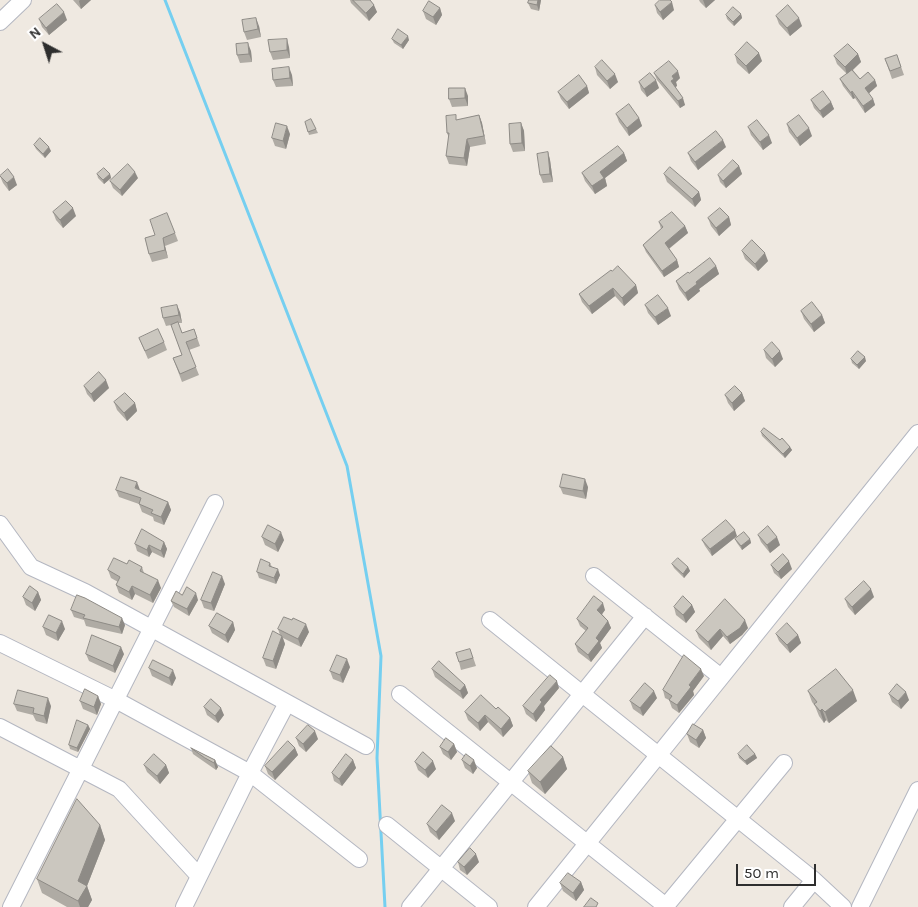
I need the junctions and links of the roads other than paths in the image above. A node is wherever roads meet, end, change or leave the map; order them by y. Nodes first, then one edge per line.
1 (23, 0) edge
2 (0, 22) edge
3 (918, 433) edge
4 (215, 503) dead end
5 (0, 524) edge
6 (594, 576) dead end
7 (645, 616) junction
8 (490, 620) dead end
9 (152, 629) junction
10 (0, 643) edge
11 (721, 677) junction
12 (400, 694) dead end
13 (582, 694) junction
14 (116, 700) junction
15 (287, 703) junction
16 (0, 726) edge
17 (366, 746) dead end
18 (658, 755) junction
19 (784, 763) dead end
20 (80, 769) junction
21 (250, 773) junction
22 (511, 782) junction
23 (918, 790) edge
24 (738, 819) junction
25 (387, 825) dead end
26 (587, 843) junction
27 (359, 859) dead end
28 (441, 869) junction
29 (198, 875) junction
30 (814, 880) junction
31 (11, 907) edge
32 (184, 907) edge
33 (410, 907) edge
34 (489, 907) edge
35 (536, 907) edge
36 (666, 907) edge
37 (792, 907) edge
38 (844, 907) edge
39 (860, 907) edge

1 - 2 street
3 - 11 street
4 - 9 street
5 - 9 street
6 - 7 street
7 - 11 street
7 - 13 street
8 - 13 street
9 - 14 street
9 - 15 street
10 - 14 street
11 - 18 street
12 - 22 street
13 - 18 street
13 - 22 street
14 - 20 street
14 - 21 street
15 - 17 street
15 - 21 street
16 - 20 street
18 - 24 street
18 - 26 street
19 - 24 street
20 - 29 street
20 - 31 street
21 - 27 street
21 - 29 street
22 - 26 street
22 - 28 street
23 - 39 street
24 - 30 street
24 - 36 street
25 - 28 street
26 - 35 street
26 - 36 street
28 - 33 street
28 - 34 street
29 - 32 street
30 - 37 street
30 - 38 street

